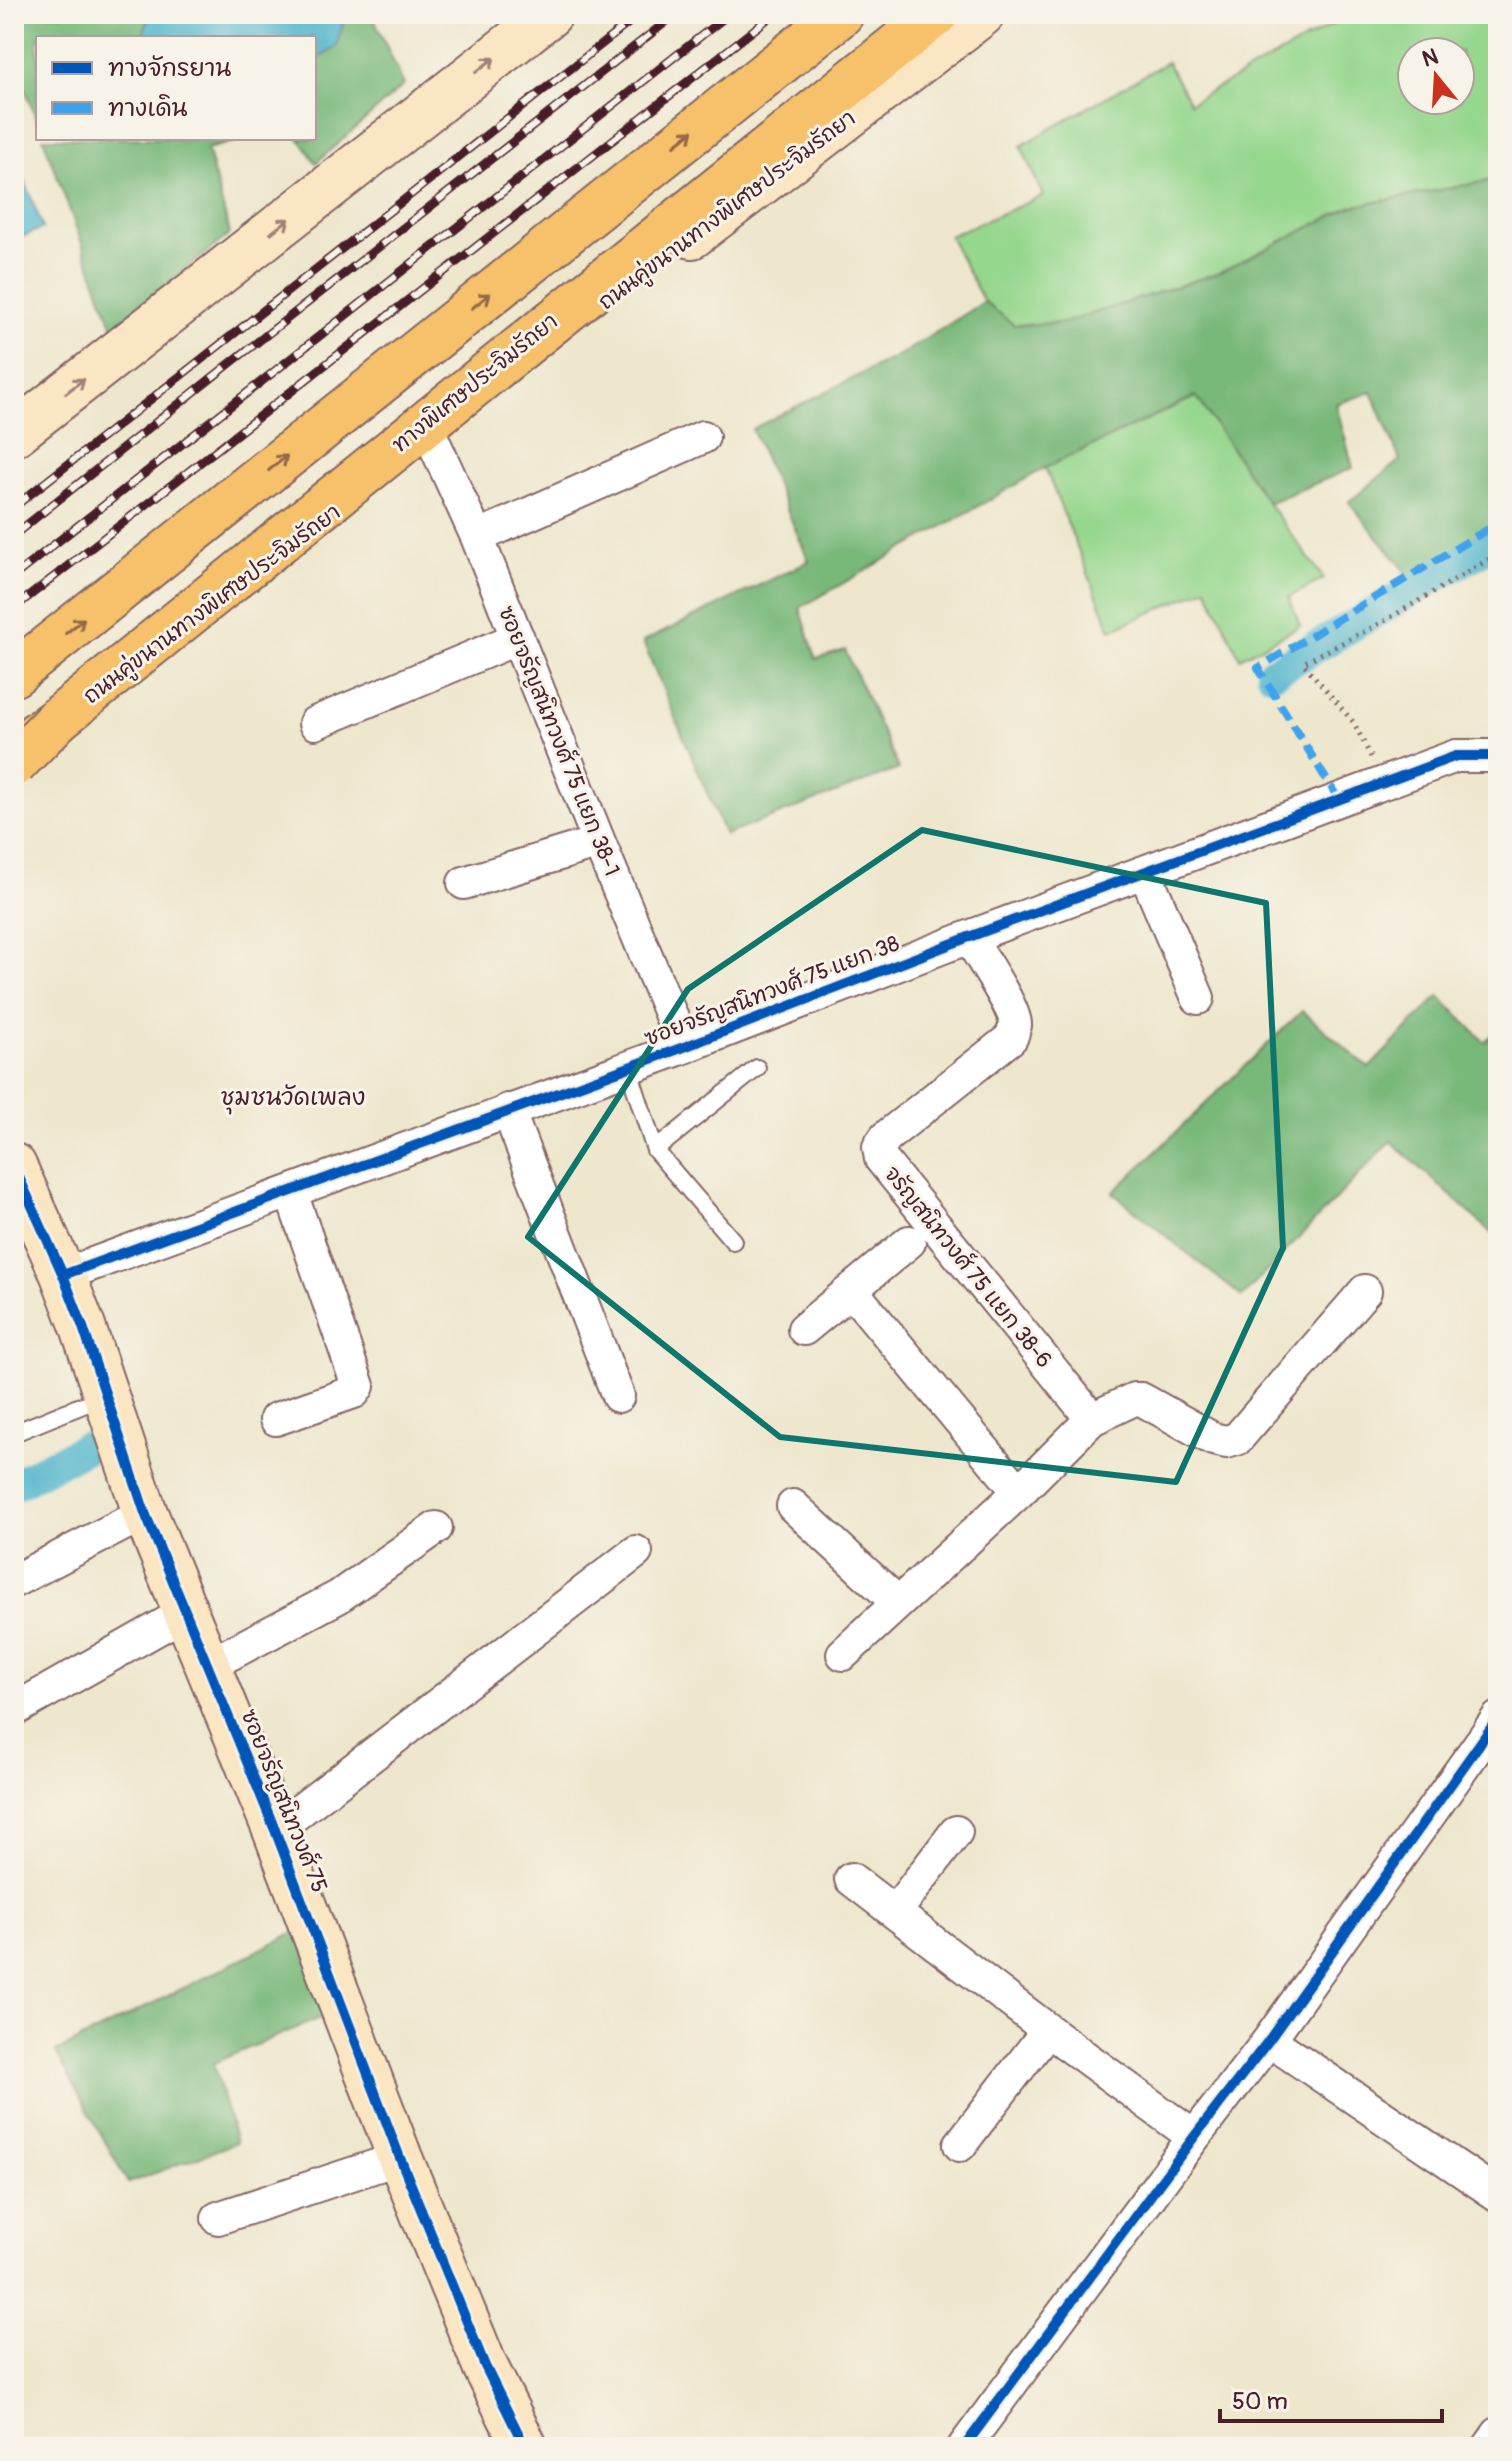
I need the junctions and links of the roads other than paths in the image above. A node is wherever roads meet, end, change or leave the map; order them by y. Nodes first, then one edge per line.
1 (550, 14) edge
2 (841, 14) edge
3 (936, 14) edge
4 (982, 14) edge
5 (14, 434) edge
6 (431, 436) junction
7 (703, 437) dead end
8 (477, 537) junction
9 (518, 638) junction
10 (14, 674) edge
11 (58, 719) junction
12 (315, 723) dead end
13 (14, 753) edge
14 (1498, 756) edge
15 (14, 764) edge
16 (599, 842) junction
17 (1145, 872) junction
18 (464, 883) dead end
19 (969, 937) junction
20 (1198, 998) dead end
21 (684, 1047) junction
22 (628, 1067) junction
23 (757, 1068) dead end
24 (508, 1110) junction
25 (655, 1150) junction
26 (14, 1166) edge
27 (291, 1193) junction
28 (733, 1241) dead end
29 (909, 1242) dead end
30 (63, 1275) junction
31 (851, 1290) junction
32 (1365, 1291) dead end
33 (804, 1329) dead end
34 (106, 1395) junction
35 (618, 1396) dead end
36 (276, 1419) dead end
37 (1092, 1419) junction
38 (14, 1433) edge
39 (1019, 1492) junction
40 (793, 1506) dead end
41 (145, 1513) junction
42 (436, 1528) dead end
43 (636, 1552) dead end
44 (14, 1581) edge
45 (898, 1603) junction
46 (185, 1613) junction
47 (843, 1654) dead end
48 (207, 1666) junction
49 (14, 1710) edge
50 (1498, 1718) edge
51 (275, 1830) junction
52 (956, 1832) dead end
53 (851, 1879) dead end
54 (895, 1912) junction
55 (1048, 2030) junction
56 (1269, 2040) junction
57 (1194, 2137) junction
58 (960, 2145) dead end
59 (400, 2158) junction
60 (1498, 2195) edge
61 (218, 2218) dead end
62 (1498, 2434) edge
63 (525, 2447) edge
64 (964, 2447) edge
65 (1489, 2447) edge

5 -> 1 main road
10 -> 2 highway
3 - 11 highway, ทางพิเศษประจิมรัถยา
4 - 6 main road, ถนนคู่ขนานทางพิเศษประจิมรัถยา
6 - 8 street, ซอยจรัญสนิทวงศ์ 75 แยก 38-1
6 - 13 main road, ถนนคู่ขนานทางพิเศษประจิมรัถยา
7 - 8 street
8 - 9 street, ซอยจรัญสนิทวงศ์ 75 แยก 38-1
9 - 12 street
9 - 16 street, ซอยจรัญสนิทวงศ์ 75 แยก 38-1
11 - 13 highway, ทางพิเศษประจิมรัถยา, bridge
11 - 15 highway, bridge
14 - 17 street, ซอยจรัญสนิทวงศ์ 75 แยก 38
16 - 18 street
16 - 21 street, ซอยจรัญสนิทวงศ์ 75 แยก 38-1
17 - 19 street, ซอยจรัญสนิทวงศ์ 75 แยก 38
17 - 20 street
19 - 21 street, ซอยจรัญสนิทวงศ์ 75 แยก 38
19 - 37 street, จรัญสนิทวงศ์ 75 แยก 38-6
21 - 22 street, ซอยจรัญสนิทวงศ์ 75 แยก 38
22 - 24 street, ซอยจรัญสนิทวงศ์ 75 แยก 38
22 - 25 lane
23 - 25 lane
24 - 27 street, ซอยจรัญสนิทวงศ์ 75 แยก 38
24 - 35 street
25 - 28 lane
26 - 30 main road, ซอยจรัญสนิทวงศ์ 75
27 - 30 street, ซอยจรัญสนิทวงศ์ 75 แยก 38
27 - 36 street
29 - 31 street
30 - 34 main road, ซอยจรัญสนิทวงศ์ 75
31 - 33 street
31 - 39 street
32 - 37 street
34 - 38 lane
34 - 41 main road, ซอยจรัญสนิทวงศ์ 75
37 - 39 street
39 - 45 street
40 - 45 street
41 - 44 street
41 - 46 main road, ซอยจรัญสนิทวงศ์ 75
42 - 48 street
43 - 51 street
45 - 47 street
46 - 48 main road, ซอยจรัญสนิทวงศ์ 75
46 - 49 street
48 - 51 main road, ซอยจรัญสนิทวงศ์ 75
50 - 56 street
51 - 59 main road, ซอยจรัญสนิทวงศ์ 75
52 - 54 street
53 - 54 street
54 - 55 street
55 - 57 street
55 - 58 street
56 - 57 street
56 - 60 street
57 - 64 street
59 - 61 street
59 - 63 main road, ซอยจรัญสนิทวงศ์ 75
62 - 65 street

